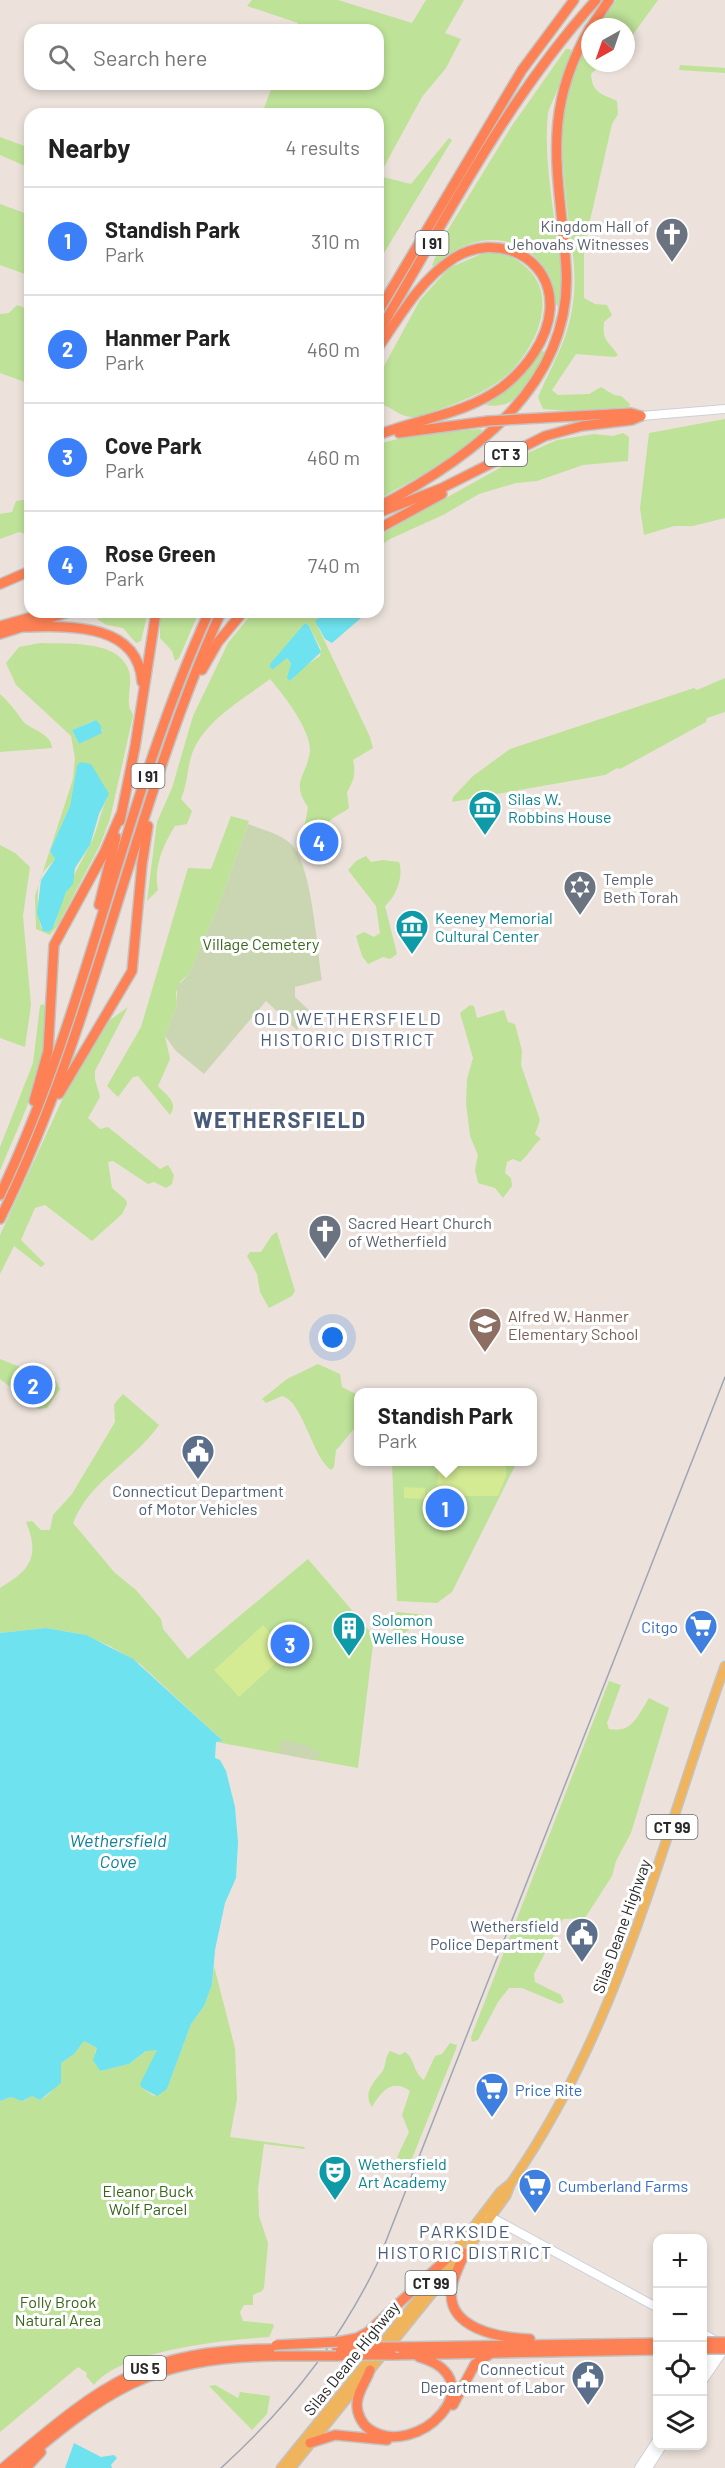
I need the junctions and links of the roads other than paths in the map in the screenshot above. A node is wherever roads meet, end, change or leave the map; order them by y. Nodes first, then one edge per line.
1 (574, 0) edge
2 (596, 0) edge
3 (609, 0) edge
4 (597, 18) edge
5 (581, 48) edge
6 (388, 296) junction
7 (384, 300) edge
8 (384, 302) edge
9 (384, 323) edge
10 (384, 340) edge
11 (725, 409) edge
12 (641, 416) junction
13 (384, 435) edge
14 (384, 436) edge
15 (478, 469) junction
16 (384, 504) edge
17 (384, 511) edge
18 (384, 526) edge
19 (24, 574) edge
20 (0, 584) edge
21 (28, 618) edge
22 (33, 618) edge
23 (45, 618) edge
24 (155, 618) edge
25 (207, 618) edge
26 (219, 618) edge
27 (238, 618) edge
28 (9, 627) edge
29 (189, 689) junction
30 (142, 701) junction
31 (150, 805) junction
32 (120, 816) junction
33 (98, 928) junction
34 (43, 1122) junction
35 (28, 1132) junction
36 (0, 1195) edge
37 (0, 1219) edge
38 (725, 1665) edge
39 (488, 2216) junction
40 (454, 2252) junction
41 (465, 2253) junction
42 (653, 2306) edge
43 (707, 2336) edge
44 (653, 2343) edge
45 (707, 2343) edge
46 (724, 2345) edge
47 (530, 2346) junction
48 (707, 2348) edge
49 (337, 2349) junction
50 (275, 2350) junction
51 (653, 2350) edge
52 (396, 2351) junction
53 (496, 2353) junction
54 (411, 2354) junction
55 (707, 2363) edge
56 (167, 2369) junction
57 (370, 2370) junction
58 (707, 2374) edge
59 (49, 2430) junction
60 (305, 2445) junction
61 (653, 2445) edge
62 (659, 2450) edge
63 (0, 2463) edge
64 (3, 2468) edge
65 (14, 2468) edge
66 (27, 2468) edge
67 (281, 2468) edge
68 (291, 2468) edge
69 (639, 2468) edge
70 (648, 2468) edge

1 - 6 highway, I 91
2 - 9 highway, I 91
3 - 4 highway
5 - 16 highway
6 - 7 highway
6 - 8 highway, I 91
10 - 13 highway
11 - 12 main road, CT 3
12 - 14 highway, CT 3, bridge
12 - 15 highway, CT 3
15 - 17 highway, CT 3
15 - 18 highway
19 - 20 highway
21 - 28 highway
22 - 28 highway
23 - 28 highway
24 - 30 highway
25 - 33 highway, I 91
26 - 29 highway, I 91
27 - 29 highway
28 - 30 highway
29 - 31 highway, I 91
30 - 32 highway
31 - 34 highway, I 91
31 - 34 highway
32 - 33 highway
32 - 35 highway
33 - 35 highway, I 91
34 - 37 highway, I 91
35 - 36 highway, I 91
38 - 39 main road, Silas Deane Highway / CT 99
39 - 40 main road, Silas Deane Highway / CT 99
39 - 41 main road, Silas Deane Highway / CT 99
39 - 42 main road
40 - 49 highway
40 - 60 main road, Silas Deane Highway / CT 99
41 - 47 highway
41 - 57 main road, Silas Deane Highway / CT 99
43 - 46 main road
44 - 47 highway
45 - 46 highway, bridge
46 - 48 highway, bridge
46 - 55 main road
46 - 58 main road
47 - 51 highway
47 - 52 highway
47 - 53 highway
49 - 50 highway, bridge
49 - 52 highway, bridge
50 - 56 highway, US 5
50 - 59 highway, US 5
52 - 54 highway
53 - 54 highway
53 - 60 highway
54 - 57 highway
56 - 65 highway, US 5
56 - 66 highway
57 - 60 main road, Silas Deane Highway / CT 99
59 - 63 highway
59 - 64 highway, US 5
60 - 67 main road, Silas Deane Highway / CT 99
60 - 68 main road, Silas Deane Highway / CT 99
61 - 69 main road
62 - 70 main road

